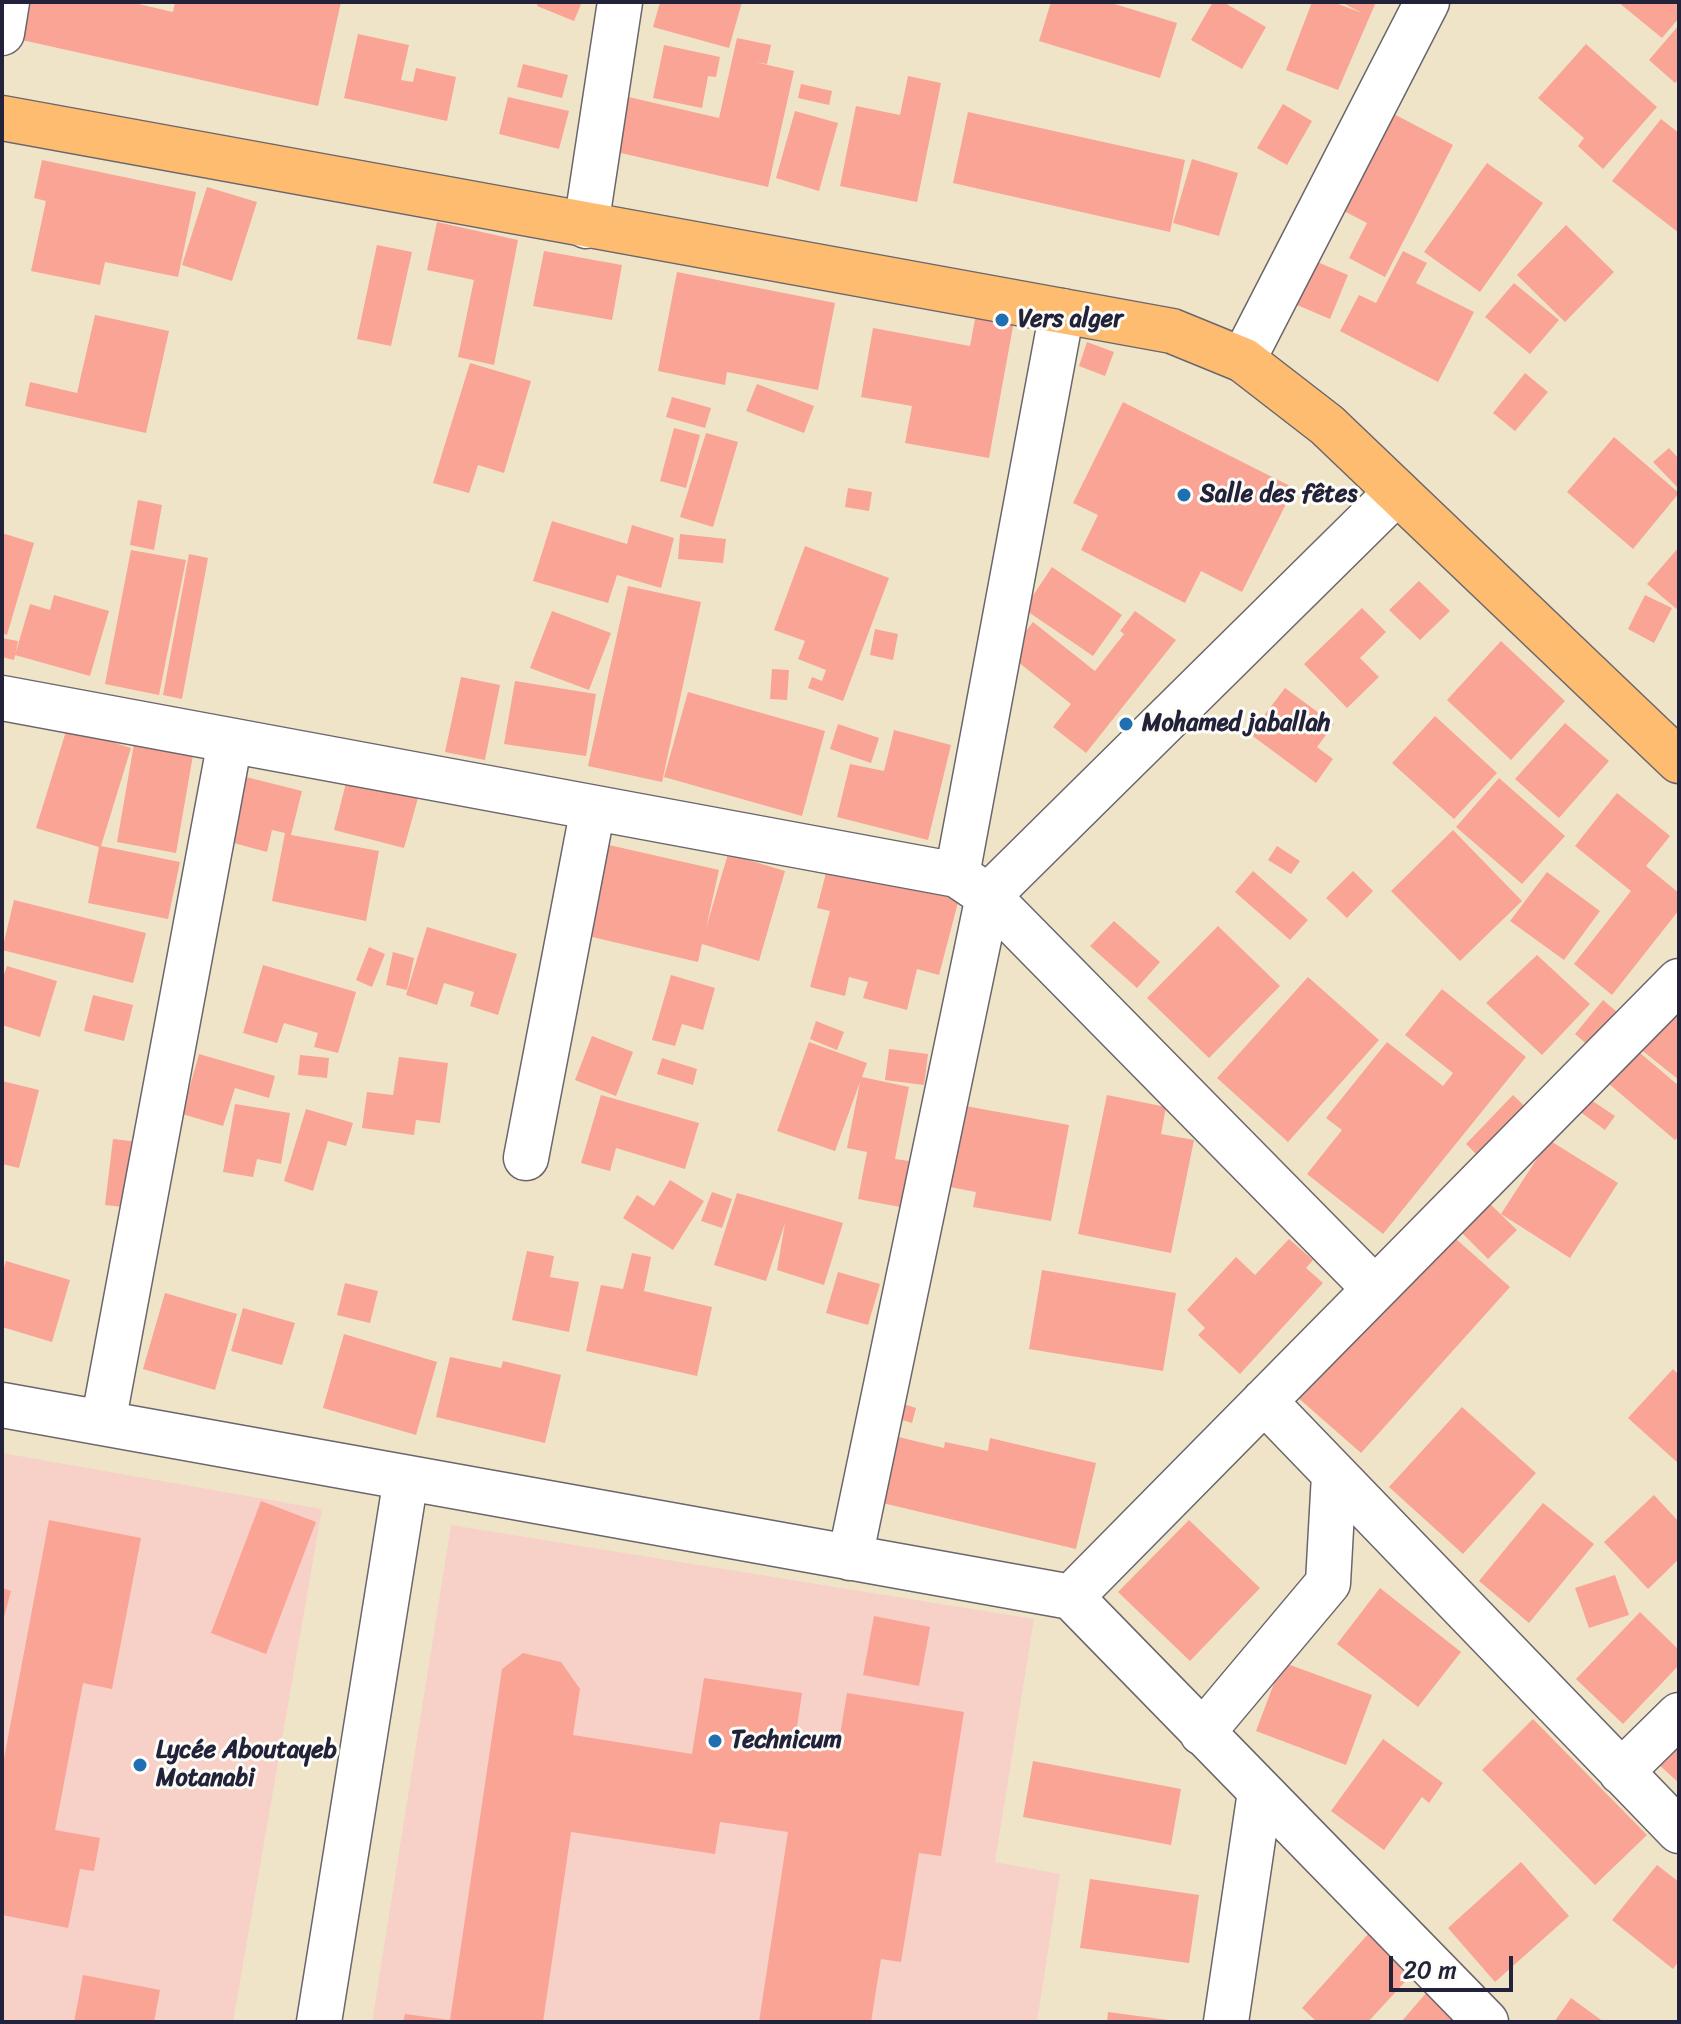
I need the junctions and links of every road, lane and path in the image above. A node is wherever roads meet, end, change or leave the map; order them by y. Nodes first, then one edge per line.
1 (7, 2) edge
2 (620, 2) edge
3 (1427, 2) edge
4 (2, 33) edge
5 (2, 118) edge
6 (586, 226) junction
7 (1062, 311) junction
8 (1243, 360) junction
9 (1397, 492) junction
10 (2, 698) edge
11 (230, 741) junction
12 (1679, 761) edge
13 (593, 808) junction
14 (973, 885) junction
15 (1679, 981) edge
16 (526, 1158) dead end
17 (1375, 1289) junction
18 (1264, 1401) junction
19 (2, 1405) edge
20 (103, 1423) junction
21 (1334, 1475) junction
22 (406, 1478) junction
23 (850, 1558) junction
24 (1071, 1597) junction
25 (1679, 1715) edge
26 (1202, 1733) junction
27 (1621, 1772) junction
28 (1260, 1792) junction
29 (1679, 1831) edge
30 (319, 2022) edge
31 (1226, 2022) edge
32 (1486, 2022) edge

1 - 4 street
2 - 6 street
3 - 8 street
5 - 6 main road
6 - 7 main road
7 - 8 main road
7 - 14 street
8 - 9 main road
9 - 12 main road
9 - 14 street
10 - 11 street
11 - 13 street
11 - 20 street
13 - 14 street
13 - 16 street
14 - 17 street
14 - 23 street
15 - 17 street
17 - 18 street
18 - 21 street
18 - 24 street
19 - 20 street
20 - 22 street
21 - 26 street
21 - 27 street
22 - 23 street
22 - 30 street
23 - 24 street
24 - 26 street
25 - 27 street
26 - 28 street
27 - 29 street
28 - 31 street
28 - 32 street

